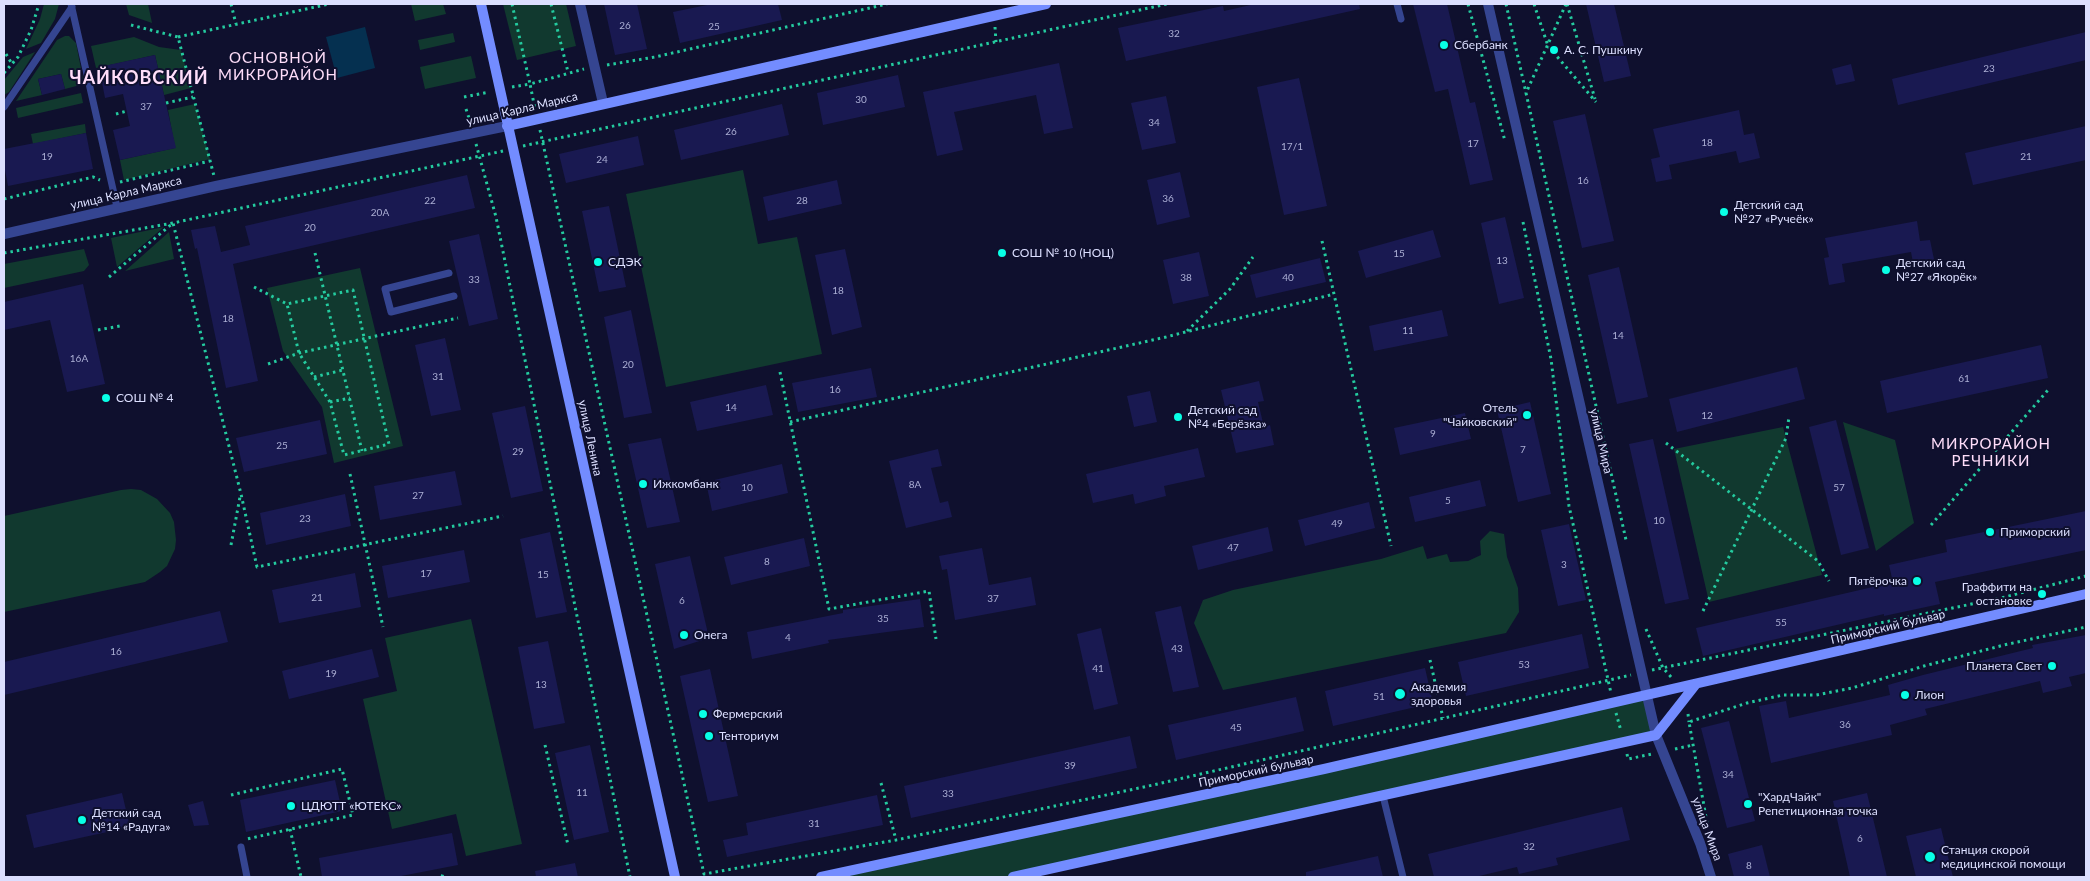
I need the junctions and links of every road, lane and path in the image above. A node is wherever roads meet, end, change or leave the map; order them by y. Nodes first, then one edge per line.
1 (39, 4) edge
2 (231, 4) edge
3 (329, 4) edge
4 (481, 4) edge
5 (512, 4) edge
6 (551, 4) edge
7 (580, 4) edge
8 (887, 4) edge
9 (1046, 4) edge
10 (1166, 4) edge
11 (1397, 4) edge
12 (1468, 4) edge
13 (1488, 4) edge
14 (1506, 4) edge
15 (1534, 4) edge
16 (1567, 4) edge
17 (71, 5) edge
18 (1401, 18) dead end
19 (236, 24) junction
20 (131, 25) dead end
21 (178, 37) junction
22 (1548, 46) junction
23 (6, 54) dead end
24 (12, 64) junction
25 (594, 67) junction
26 (5, 71) edge
27 (568, 72) junction
28 (530, 84) junction
29 (499, 89) junction
30 (1526, 93) junction
31 (193, 97) dead end
32 (464, 97) dead end
33 (166, 103) dead end
34 (603, 103) junction
35 (4, 107) edge
36 (127, 111) dead end
37 (116, 114) dead end
38 (538, 118) junction
39 (507, 126) junction
40 (542, 142) junction
41 (1505, 143) dead end
42 (512, 148) junction
43 (480, 156) junction
44 (214, 177) dead end
45 (117, 208) junction
46 (1522, 216) dead end
47 (173, 223) junction
48 (4, 234) edge
49 (1322, 241) dead end
50 (4, 253) edge
51 (315, 253) dead end
52 (1253, 257) dead end
53 (449, 273) dead end
54 (109, 277) dead end
55 (254, 287) dead end
56 (1334, 294) junction
57 (326, 296) junction
58 (454, 296) dead end
59 (287, 304) junction
60 (458, 318) dead end
61 (120, 326) dead end
62 (98, 330) dead end
63 (1186, 332) junction
64 (364, 339) junction
65 (337, 345) junction
66 (299, 354) junction
67 (268, 364) dead end
68 (343, 370) junction
69 (780, 372) dead end
70 (314, 377) junction
71 (2048, 390) dead end
72 (350, 398) junction
73 (330, 402) junction
74 (1789, 416) dead end
75 (790, 422) junction
76 (1666, 443) dead end
77 (362, 451) junction
78 (350, 474) dead end
79 (241, 494) junction
80 (1753, 510) junction
81 (503, 516) dead end
82 (1931, 525) dead end
83 (1626, 541) dead end
84 (231, 545) dead end
85 (365, 545) junction
86 (1390, 546) dead end
87 (2086, 576) edge
88 (1829, 581) dead end
89 (2086, 594) edge
90 (1703, 611) dead end
91 (383, 626) dead end
92 (1645, 626) dead end
93 (2086, 627) edge
94 (936, 640) dead end
95 (1430, 660) dead end
96 (1663, 668) junction
97 (1641, 673) junction
98 (1608, 680) junction
99 (1696, 684) junction
100 (1646, 696) junction
101 (1614, 703) junction
102 (1443, 718) junction
103 (1656, 736) junction
104 (1624, 742) junction
105 (545, 745) dead end
106 (1628, 759) dead end
107 (881, 783) dead end
108 (230, 795) dead end
109 (1383, 796) junction
110 (290, 829) junction
111 (1708, 829) dead end
112 (896, 840) junction
113 (240, 844) joint
114 (568, 845) dead end
115 (247, 877) edge
116 (301, 877) edge
117 (630, 877) edge
118 (675, 877) edge
119 (821, 877) edge
120 (1013, 877) edge
121 (1403, 877) edge
122 (1711, 877) edge

1 - 24 path
2 - 19 path
3 - 19 path
4 - 29 street, улица Ленина
5 - 28 path
6 - 27 path
7 - 25 street
8 - 25 path
9 - 34 street, улица Карла Маркса
10 - 40 path
11 - 18 lane
12 - 41 path
13 - 97 street, улица Мира
14 - 30 path
15 - 22 path
16 - 22 path
16 - 22 path
17 - 35 lane
17 - 45 lane
19 - 21 path
20 - 21 path
21 - 44 path
22 - 30 path
23 - 24 path
24 - 26 path
25 - 27 path
25 - 34 street
27 - 28 path
28 - 29 path
28 - 38 path
29 - 32 path
29 - 39 street, улица Ленина
30 - 83 path
31 - 33 path
34 - 38 street, улица Карла Маркса
36 - 37 path
38 - 39 street, улица Карла Маркса
38 - 40 path
39 - 42 street, улица Ленина
39 - 45 street, улица Карла Маркса
40 - 42 path
40 - 112 path
42 - 43 path
42 - 118 street, улица Ленина
43 - 47 path
43 - 117 path
45 - 48 street, улица Карла Маркса
46 - 98 path
47 - 50 path
47 - 54 path
47 - 79 path
49 - 56 path
51 - 57 path
52 - 63 path
53 - 58 lane
55 - 59 path
56 - 63 path
56 - 86 path
57 - 59 path
57 - 64 path
57 - 65 path
59 - 66 path
60 - 64 path
61 - 62 path
63 - 75 path
64 - 65 path
64 - 77 path
65 - 66 path
65 - 68 path
66 - 67 path
66 - 70 path
68 - 70 path
68 - 72 path
69 - 75 path
70 - 73 path
71 - 82 path
72 - 73 path
72 - 77 path
73 - 77 path
74 - 80 path
75 - 94 path
76 - 80 path
78 - 85 path
79 - 84 path
79 - 85 path
80 - 88 path
80 - 90 path
81 - 85 path
85 - 91 path
87 - 96 path
89 - 99 street, Приморский бульвар
92 - 96 path
93 - 111 path
95 - 102 path
96 - 97 path
97 - 98 path
97 - 100 street, улица Мира
98 - 101 path
98 - 102 path
99 - 100 street, Приморский бульвар
99 - 103 street
100 - 101 street, Приморский бульвар
100 - 103 street, улица Мира
101 - 104 path
101 - 119 street, Приморский бульвар
102 - 112 path
103 - 104 street
103 - 122 street, улица Мира
104 - 106 path
104 - 109 street
105 - 114 path
107 - 112 path
108 - 110 path
109 - 120 street
109 - 121 lane
110 - 113 path
110 - 116 path
113 - 115 lane

